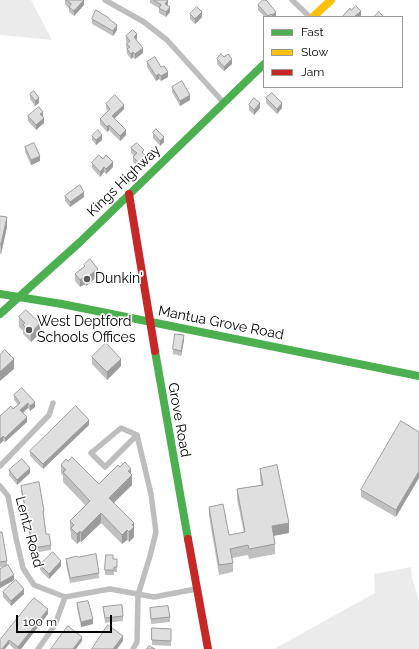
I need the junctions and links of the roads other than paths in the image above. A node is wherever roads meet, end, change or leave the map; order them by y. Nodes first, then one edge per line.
1 (105, 0) edge
2 (292, 0) edge
3 (331, 0) edge
4 (310, 16) edge
5 (312, 16) edge
6 (263, 65) edge
7 (224, 103) junction
8 (129, 194) junction
9 (0, 294) edge
10 (19, 297) junction
11 (0, 314) edge
12 (149, 322) junction
13 (419, 376) edge
14 (53, 403) dead end
15 (138, 435) junction
16 (0, 466) edge
17 (0, 486) edge
18 (196, 589) junction
19 (138, 595) junction
20 (65, 597) junction
21 (38, 649) edge
22 (133, 649) edge
23 (208, 649) edge

1 - 7 street
2 - 4 street
3 - 5 main road
6 - 7 main road, Kings Highway
7 - 8 main road, Kings Highway
8 - 10 main road, Kings Highway
8 - 12 main road, Grove Road
9 - 10 main road, Mantua Grove Road
10 - 11 main road, Kings Highway
10 - 12 main road, Mantua Grove Road
12 - 13 main road, Mantua Grove Road
12 - 18 main road, Grove Road
14 - 16 street
15 - 15 street
15 - 19 street
17 - 20 street, Lentz Road
18 - 19 street
18 - 23 main road, Grove Road
19 - 20 street
19 - 22 street
20 - 21 street

